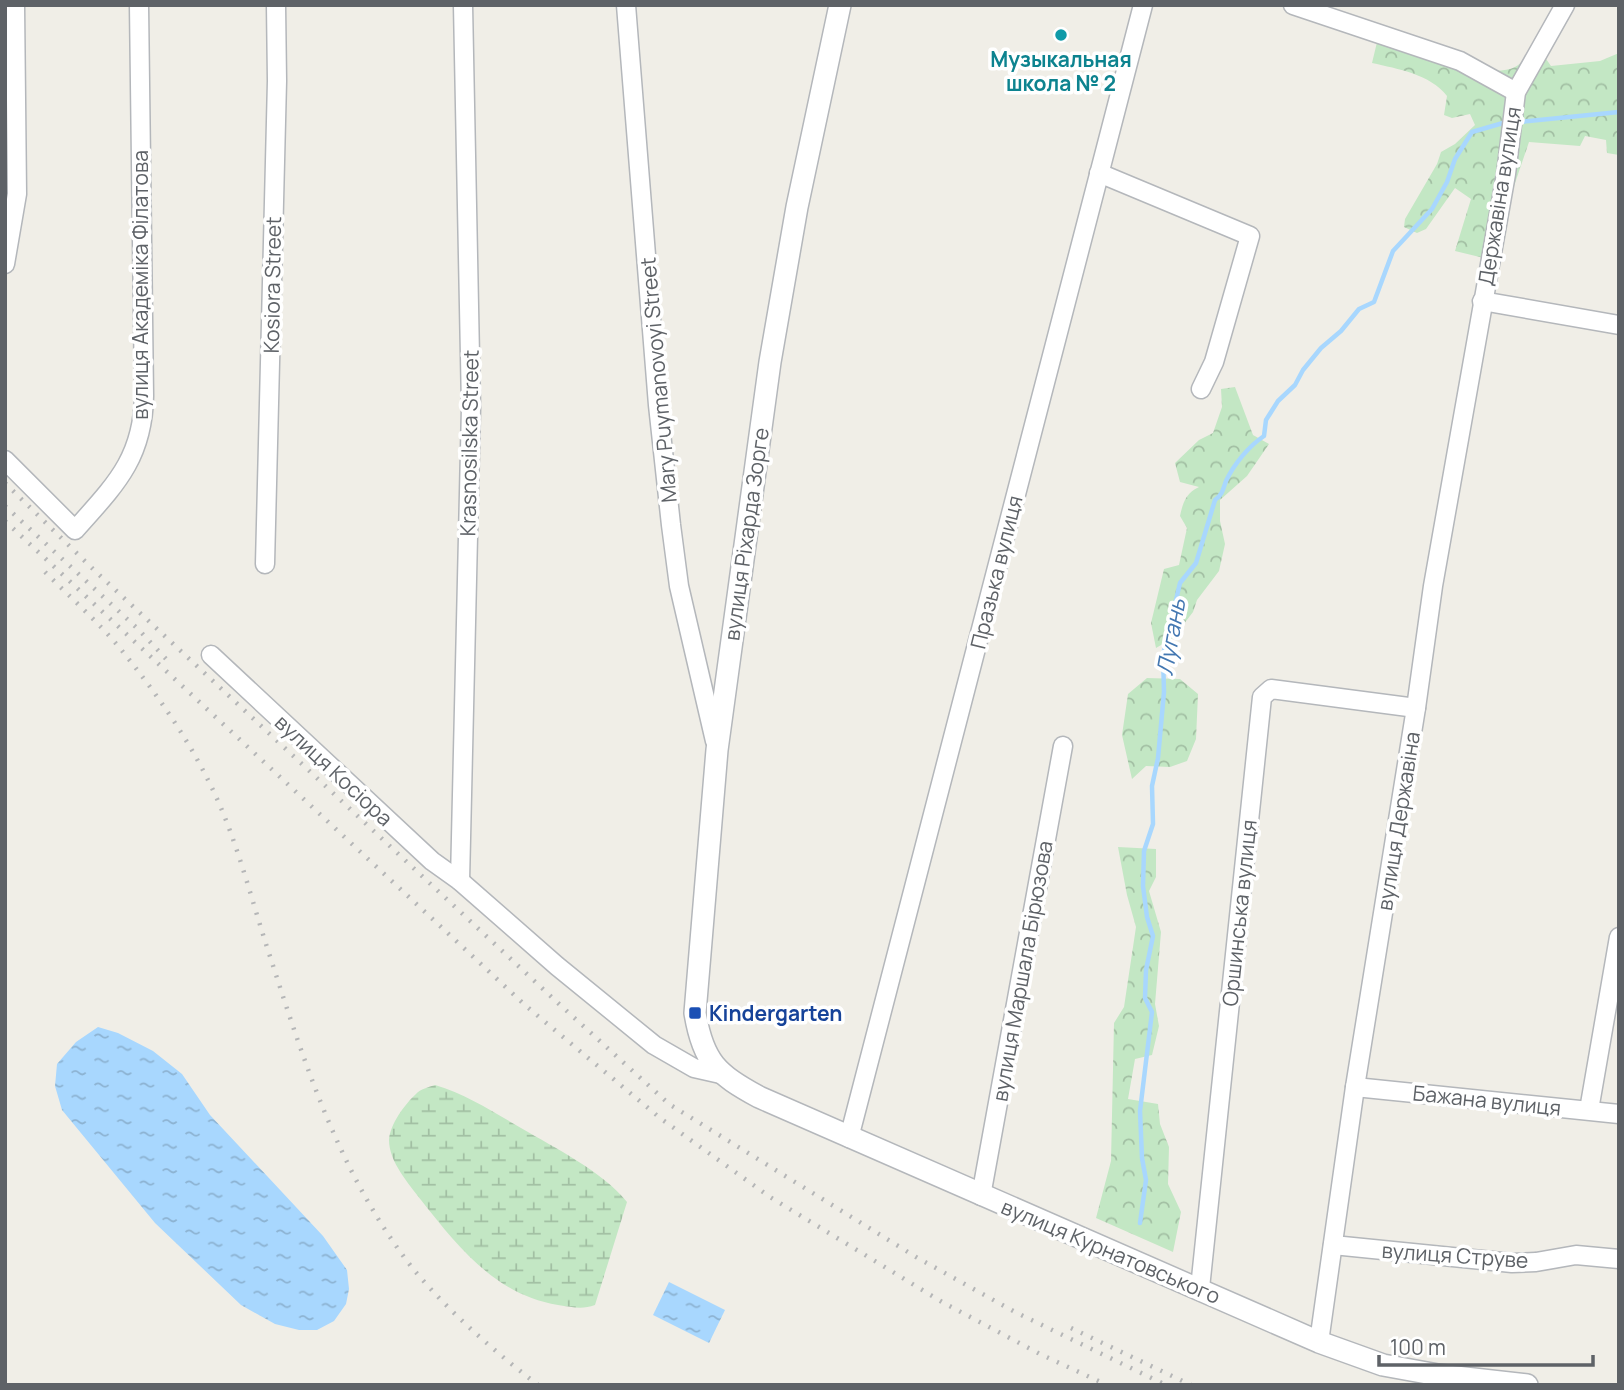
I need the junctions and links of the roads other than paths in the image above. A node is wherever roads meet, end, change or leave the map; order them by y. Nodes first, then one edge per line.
1 (15, 5) edge
2 (139, 5) edge
3 (276, 5) edge
4 (463, 5) edge
5 (626, 5) edge
6 (840, 5) edge
7 (1143, 5) edge
8 (1293, 5) edge
9 (1565, 5) edge
10 (1516, 92) junction
11 (1099, 173) junction
12 (5, 264) edge
13 (1482, 301) junction
14 (1619, 325) edge
15 (1201, 389) dead end
16 (5, 460) edge
17 (265, 564) dead end
18 (211, 656) dead end
19 (1416, 708) junction
20 (1063, 746) dead end
21 (717, 750) junction
22 (460, 881) junction
23 (1619, 937) edge
24 (719, 1070) junction
25 (1355, 1087) junction
26 (1589, 1110) junction
27 (1619, 1114) edge
28 (849, 1138) junction
29 (981, 1196) junction
30 (1333, 1245) junction
31 (1619, 1259) edge
32 (1200, 1288) junction
33 (1319, 1342) junction
34 (1527, 1385) edge

1 - 12 street
2 - 16 street, вулиця Академіка Філатова
3 - 17 street, Kosiora Street
4 - 22 street, Krasnosilska Street
5 - 21 street, Mary Puymanovoyi Street
6 - 21 street, вулиця Ріхарда Зорге
7 - 11 street, Празька вулиця
8 - 10 street
9 - 10 street
10 - 13 street, Державіна вулиця
11 - 15 street
11 - 28 street, Празька вулиця
13 - 14 street
13 - 19 street, вулиця Державіна
18 - 22 street, вулиця Косіора
19 - 25 street, вулиця Державіна
19 - 32 street, Оршинська вулиця
20 - 29 street, вулиця Маршала Бірюзова
21 - 24 street, вулиця Ріхарда Зорге
22 - 24 street, вулиця Косіора
23 - 26 street
24 - 28 street, вулиця Курнатовського
25 - 26 street, Бажана вулиця
25 - 30 street, вулиця Державіна
26 - 27 street, Бажана вулиця
28 - 29 street, вулиця Курнатовського
29 - 32 street, вулиця Курнатовського
30 - 31 street, вулиця Струве
30 - 33 street, вулиця Державіна
32 - 33 street, вулиця Курнатовського
33 - 34 street, вулиця Курнатовського

